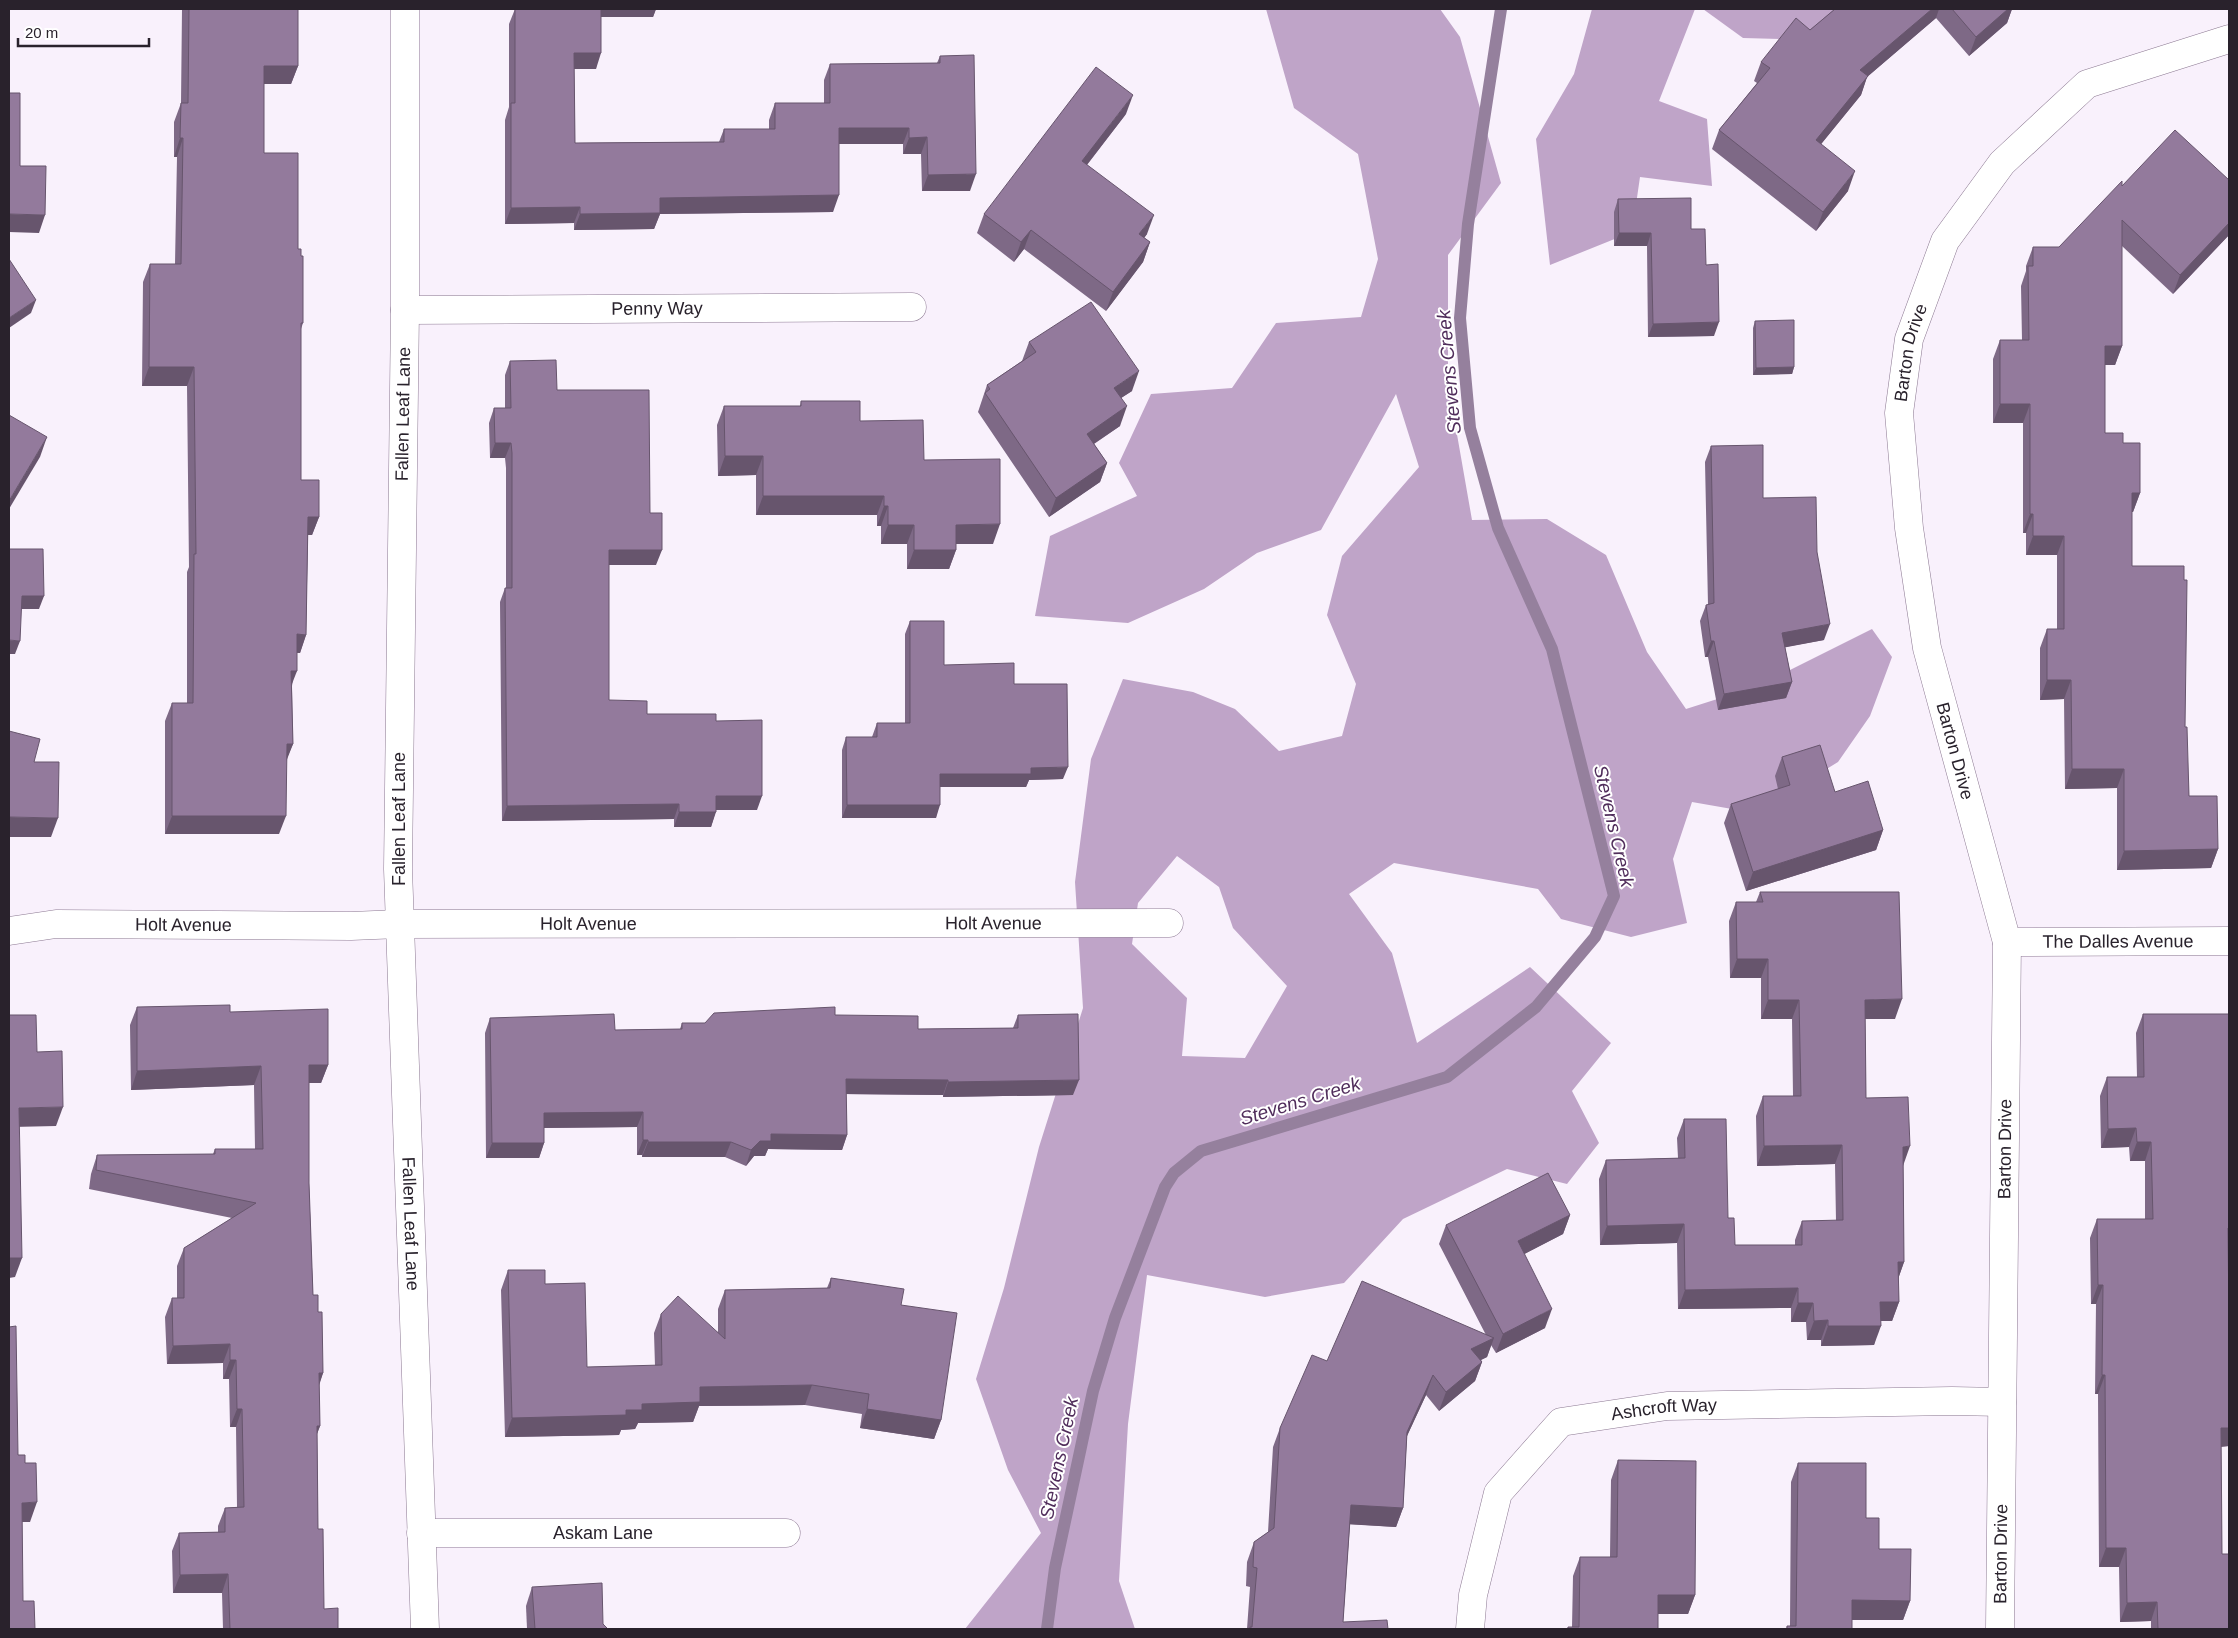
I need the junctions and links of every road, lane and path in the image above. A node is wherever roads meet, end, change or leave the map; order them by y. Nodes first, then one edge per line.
1 (404, 9) edge
2 (2229, 39) edge
3 (912, 307) dead end
4 (404, 310) junction
5 (1169, 923) dead end
6 (399, 924) junction
7 (9, 931) edge
8 (2229, 941) edge
9 (2007, 942) junction
10 (2002, 1402) junction
11 (421, 1533) junction
12 (786, 1533) dead end
13 (425, 1629) edge
14 (1470, 1629) edge
15 (2000, 1629) edge

1 - 4 street, Fallen Leaf Lane
2 - 9 street, Barton Drive
3 - 4 street, Penny Way
4 - 6 street, Fallen Leaf Lane
5 - 6 street, Holt Avenue
6 - 7 street, Holt Avenue
6 - 11 street, Fallen Leaf Lane
8 - 9 street, The Dalles Avenue
9 - 10 street, Barton Drive
10 - 14 street, Ashcroft Way
10 - 15 street, Barton Drive
11 - 12 street, Askam Lane
11 - 13 street, Fallen Leaf Lane

